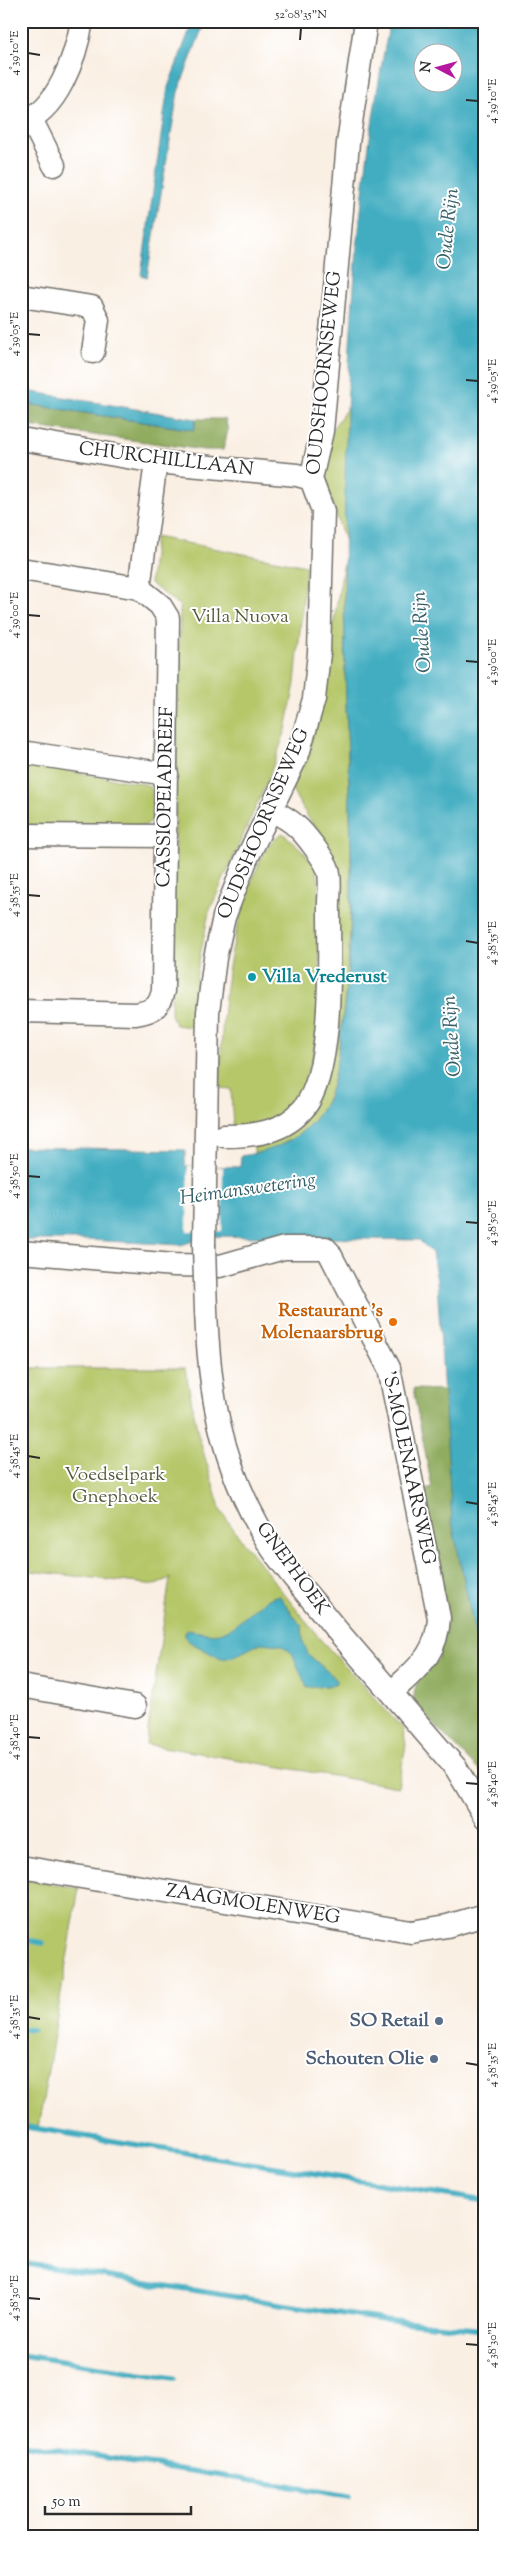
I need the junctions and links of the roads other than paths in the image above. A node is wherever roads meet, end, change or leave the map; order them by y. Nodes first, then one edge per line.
1 (82, 21) edge
2 (366, 21) edge
3 (26, 120) edge
4 (54, 166) dead end
5 (21, 296) edge
6 (93, 352) dead end
7 (21, 439) edge
8 (156, 462) junction
9 (311, 479) junction
10 (21, 569) edge
11 (139, 588) junction
12 (21, 752) edge
13 (167, 774) junction
14 (271, 809) junction
15 (21, 835) edge
16 (166, 836) junction
17 (21, 1011) edge
18 (224, 1136) dead end
19 (204, 1244) joint
20 (21, 1252) edge
21 (21, 1686) edge
22 (392, 1692) junction
23 (135, 1706) dead end
24 (485, 1817) edge
25 (21, 1867) edge
26 (485, 1915) edge

1 - 3 street
2 - 9 street, OUDSHOORNSEWEG
3 - 4 street
5 - 6 street
7 - 8 street, CHURCHILLLAAN
8 - 9 street, CHURCHILLLAAN
8 - 11 street
9 - 14 street, OUDSHOORNSEWEG
10 - 11 street
11 - 13 street, CASSIOPEIADREEF
12 - 13 street
13 - 16 street, CASSIOPEIADREEF
14 - 18 street
14 - 19 street, OUDSHOORNSEWEG
15 - 16 street
16 - 17 street, CASSIOPEIADREEF
19 - 22 street, GNEPHOEK, bridge
20 - 22 street, 'S-MOLENAARSWEG
21 - 23 street
22 - 24 street, GNEPHOEK
25 - 26 street, ZAAGMOLENWEG

